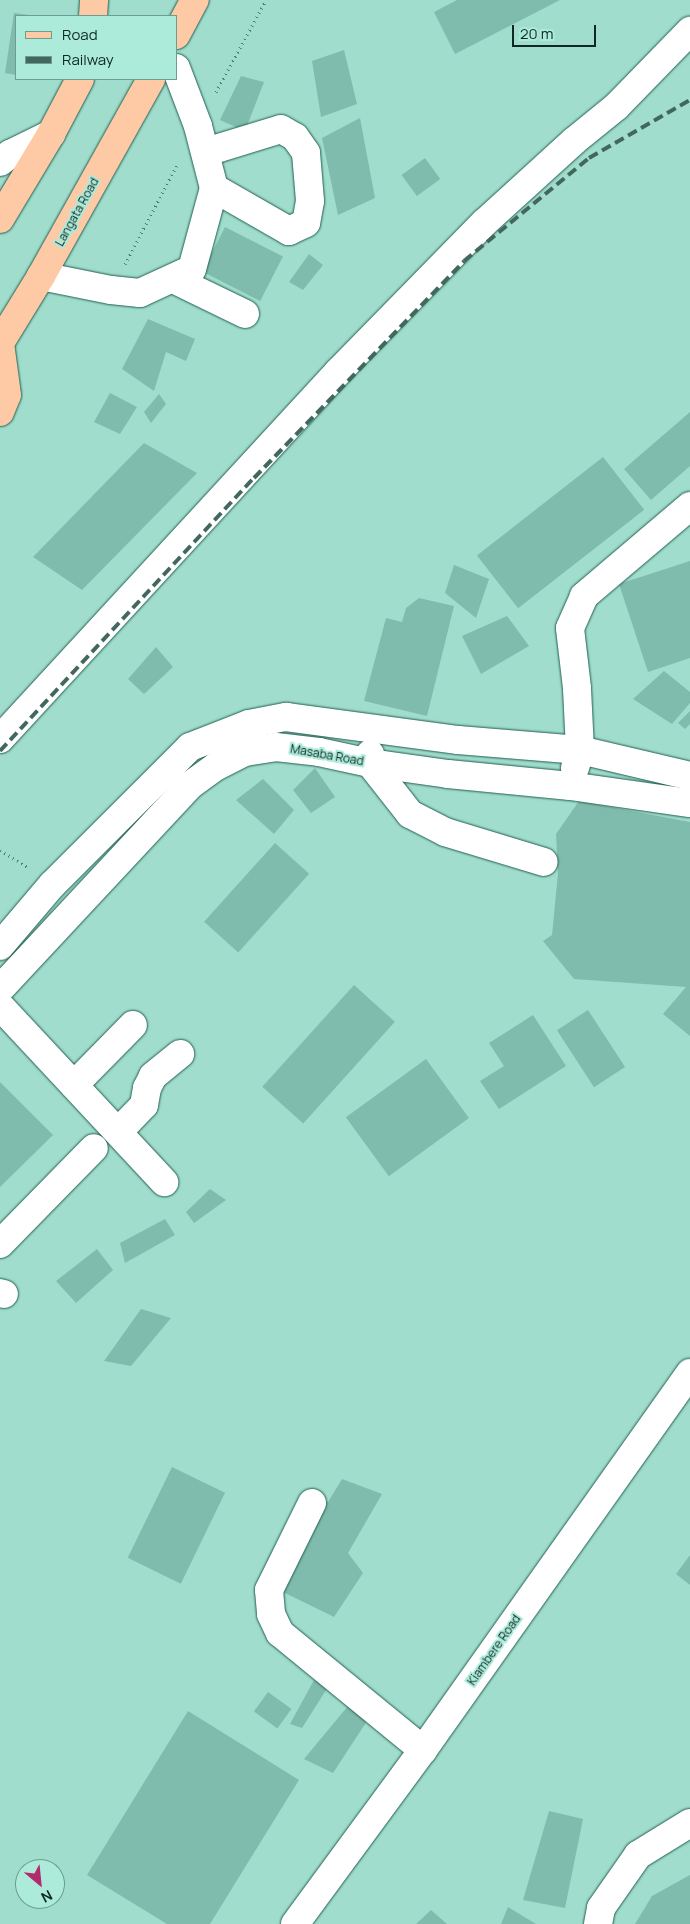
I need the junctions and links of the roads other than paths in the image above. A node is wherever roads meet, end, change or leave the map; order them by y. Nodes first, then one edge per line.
1 (94, 0) edge
2 (195, 0) edge
3 (93, 15) edge
4 (178, 31) edge
5 (690, 31) edge
6 (178, 74) edge
7 (79, 80) edge
8 (150, 80) edge
9 (51, 134) junction
10 (206, 152) junction
11 (0, 162) edge
12 (214, 188) junction
13 (0, 219) edge
14 (42, 276) junction
15 (173, 279) junction
16 (245, 314) dead end
17 (0, 342) edge
18 (0, 412) edge
19 (686, 514) edge
20 (372, 729) junction
21 (0, 739) edge
22 (458, 740) junction
23 (580, 750) junction
24 (370, 763) junction
25 (448, 774) junction
26 (690, 776) edge
27 (570, 786) junction
28 (690, 803) edge
29 (544, 862) dead end
30 (0, 946) edge
31 (0, 989) edge
32 (0, 1006) edge
33 (132, 1025) dead end
34 (180, 1054) dead end
35 (74, 1085) junction
36 (118, 1132) junction
37 (94, 1148) dead end
38 (164, 1182) dead end
39 (0, 1244) edge
40 (690, 1373) edge
41 (312, 1503) dead end
42 (423, 1750) junction
43 (690, 1823) edge
44 (295, 1924) edge
45 (598, 1924) edge

1 - 3 main road
2 - 4 main road
5 - 21 street
6 - 10 street
7 - 9 main road
8 - 14 main road, Langata Road
9 - 11 street
9 - 13 main road
10 - 12 street
10 - 12 street
12 - 15 street
14 - 15 street
14 - 17 main road, Langata Road
15 - 16 street
17 - 18 main road
19 - 23 street
20 - 22 street
20 - 24 street
20 - 30 street
22 - 23 street
22 - 25 street
23 - 26 street
23 - 27 street
24 - 25 street, Masaba Road
24 - 29 street
24 - 31 street, Masaba Road
25 - 27 street, Masaba Road
27 - 28 street, Masaba Road
32 - 35 street
33 - 35 street
34 - 36 street
35 - 36 street
36 - 38 street
37 - 39 street
40 - 42 street, Kiambere Road
41 - 42 street
42 - 44 street, Kiambere Road
43 - 45 street

